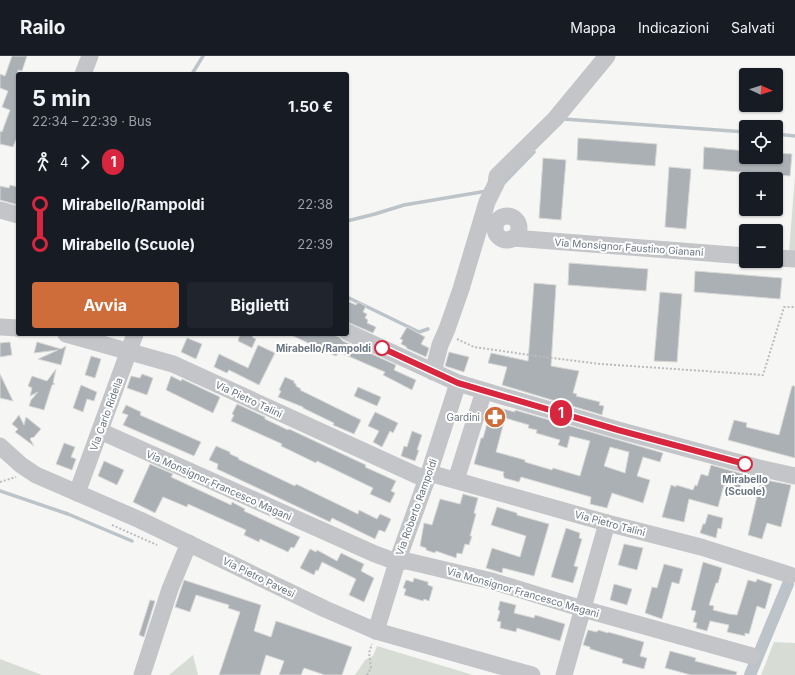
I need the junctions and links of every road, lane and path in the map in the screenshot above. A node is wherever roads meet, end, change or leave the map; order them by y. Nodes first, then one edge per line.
1 (90, 56) edge
2 (607, 56) edge
3 (84, 72) edge
4 (0, 210) edge
5 (16, 214) edge
6 (513, 238) dead end
7 (739, 255) edge
8 (783, 258) edge
9 (795, 259) edge
10 (795, 307) edge
11 (0, 327) edge
12 (16, 328) edge
13 (349, 333) edge
14 (445, 333) junction
15 (73, 336) edge
16 (134, 336) edge
17 (129, 352) junction
18 (433, 372) junction
19 (458, 383) junction
20 (484, 391) junction
21 (100, 431) junction
22 (0, 446) edge
23 (428, 476) junction
24 (795, 476) edge
25 (456, 480) junction
26 (77, 493) junction
27 (607, 523) junction
28 (189, 544) junction
29 (397, 562) junction
30 (790, 575) dead end
31 (583, 609) junction
32 (376, 631) junction
33 (752, 656) dead end
34 (142, 675) edge
35 (367, 675) edge
36 (532, 675) edge
37 (564, 675) edge

1 - 3 street
2 - 14 street
4 - 5 street
6 - 7 street, Via Monsignor Faustino Gianani
8 - 9 street
10 - 14 path
11 - 12 street
13 - 18 street
14 - 18 street
15 - 17 street, Via Pietro Talini
16 - 17 street, Via Carlo Ridella
17 - 21 street, Via Carlo Ridella
17 - 23 street, Via Pietro Talini
18 - 19 street
19 - 20 street
19 - 23 street, Via Roberto Rampoldi
20 - 24 street
20 - 25 street
21 - 26 street, Via Carlo Ridella
21 - 29 street, Via Monsignor Francesco Magani
22 - 26 street, Via Pietro Pavesi
23 - 25 street, Via Pietro Talini
23 - 29 street, Via Roberto Rampoldi
25 - 27 street, Via Pietro Talini
26 - 28 street, Via Pietro Pavesi
27 - 30 street, Via Pietro Talini
27 - 31 street
28 - 32 street, Via Pietro Pavesi
28 - 34 street
29 - 31 street, Via Monsignor Francesco Magani
29 - 32 street, Via Roberto Rampoldi
31 - 33 street, Via Monsignor Francesco Magani
31 - 37 street
32 - 35 path
32 - 36 street, Via Pietro Pavesi

